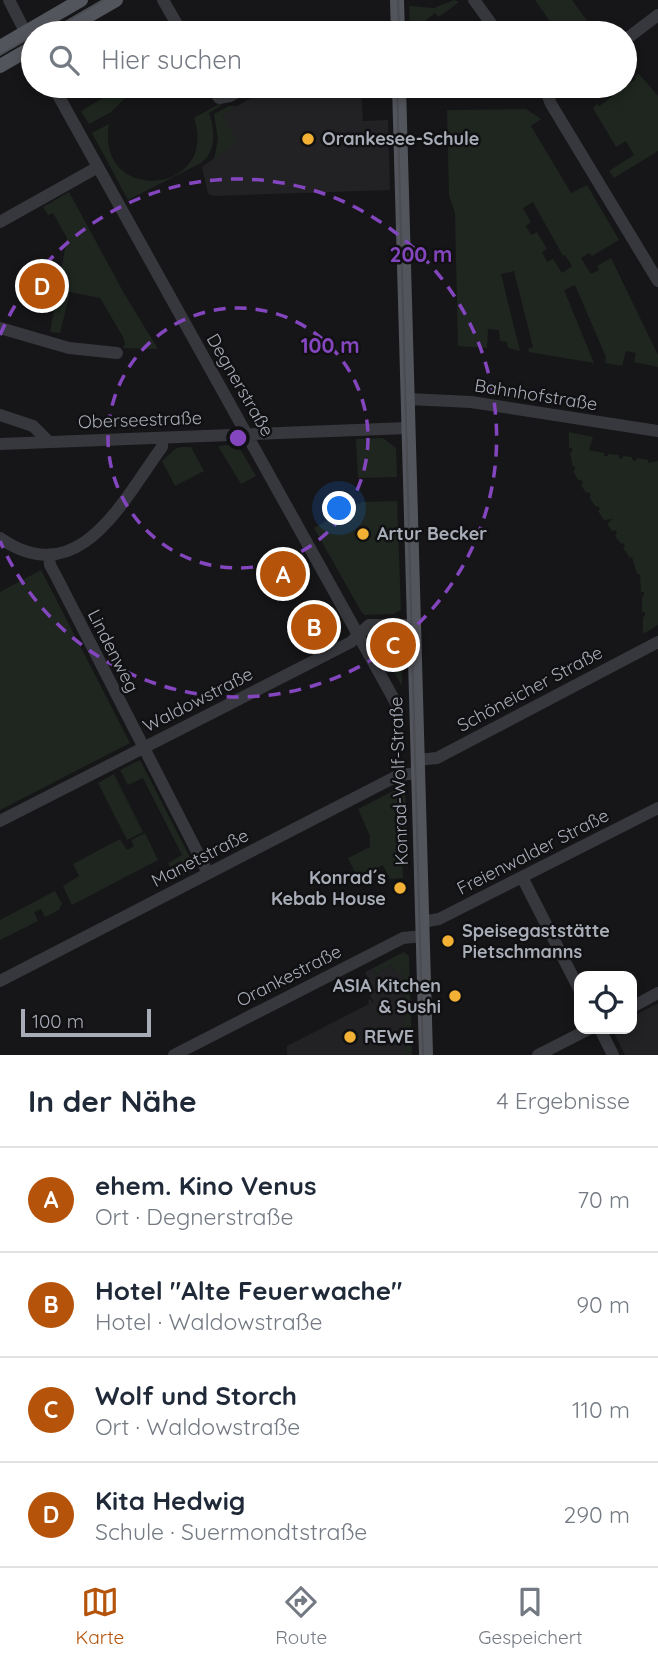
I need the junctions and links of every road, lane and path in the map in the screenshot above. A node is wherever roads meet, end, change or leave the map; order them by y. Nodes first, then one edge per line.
1 (9, 0) edge
2 (80, 0) edge
3 (116, 0) edge
4 (163, 0) edge
5 (397, 0) edge
6 (474, 0) edge
7 (658, 15) edge
8 (43, 21) edge
9 (80, 21) edge
10 (175, 21) edge
11 (398, 21) edge
12 (489, 21) edge
13 (21, 22) edge
14 (637, 31) edge
15 (21, 34) edge
16 (0, 47) edge
17 (21, 54) edge
18 (0, 66) edge
19 (61, 98) edge
20 (399, 98) edge
21 (549, 98) edge
22 (99, 167) junction
23 (0, 222) edge
24 (658, 281) edge
25 (0, 328) edge
26 (117, 353) dead end
27 (408, 399) junction
28 (0, 415) edge
29 (408, 428) junction
30 (658, 430) edge
31 (248, 434) junction
32 (162, 438) junction
33 (48, 441) junction
34 (0, 444) edge
35 (0, 538) edge
36 (50, 555) junction
37 (414, 625) junction
38 (359, 635) junction
39 (658, 642) edge
40 (396, 703) dead end
41 (143, 748) junction
42 (417, 766) junction
43 (658, 808) edge
44 (0, 821) edge
45 (208, 873) junction
46 (522, 877) junction
47 (422, 929) junction
48 (574, 979) edge
49 (0, 981) edge
50 (658, 993) edge
51 (637, 1004) edge
52 (579, 1034) edge
53 (602, 1034) edge
54 (174, 1055) edge
55 (426, 1055) edge
56 (538, 1055) edge
57 (613, 1055) edge

1 - 13 street
2 - 8 main road
3 - 9 main road
4 - 10 street
5 - 11 main road
6 - 12 street
7 - 14 street
15 - 16 main road
17 - 18 main road
19 - 22 street, Degnerstraße
20 - 27 main road, Konrad-Wolf-Straße
21 - 24 street
22 - 23 street
22 - 31 street, Degnerstraße
25 - 26 street
27 - 29 main road, Konrad-Wolf-Straße
27 - 30 street, Bahnhofstraße
28 - 33 street
29 - 31 street, Oberseestraße
29 - 37 main road, Konrad-Wolf-Straße
31 - 32 street, Oberseestraße
31 - 38 street, Degnerstraße
32 - 33 street, Oberseestraße
32 - 36 street
33 - 34 street, Oberseestraße
35 - 36 street
36 - 41 street, Lindenweg
37 - 38 street, Waldowstraße
37 - 42 main road, Konrad-Wolf-Straße
38 - 40 street, Degnerstraße
38 - 41 street, Waldowstraße
39 - 42 street, Schöneicher Straße
41 - 44 street, Waldowstraße
41 - 45 street, Lindenweg
42 - 45 street, Manetstraße
42 - 47 main road, Konrad-Wolf-Straße
43 - 46 street, Freienwalder Straße
45 - 49 street, Manetstraße
46 - 47 street, Freienwalder Straße
46 - 48 street
47 - 54 street, Orankestraße
47 - 55 main road, Konrad-Wolf-Straße
50 - 51 street
52 - 56 street
53 - 57 street

